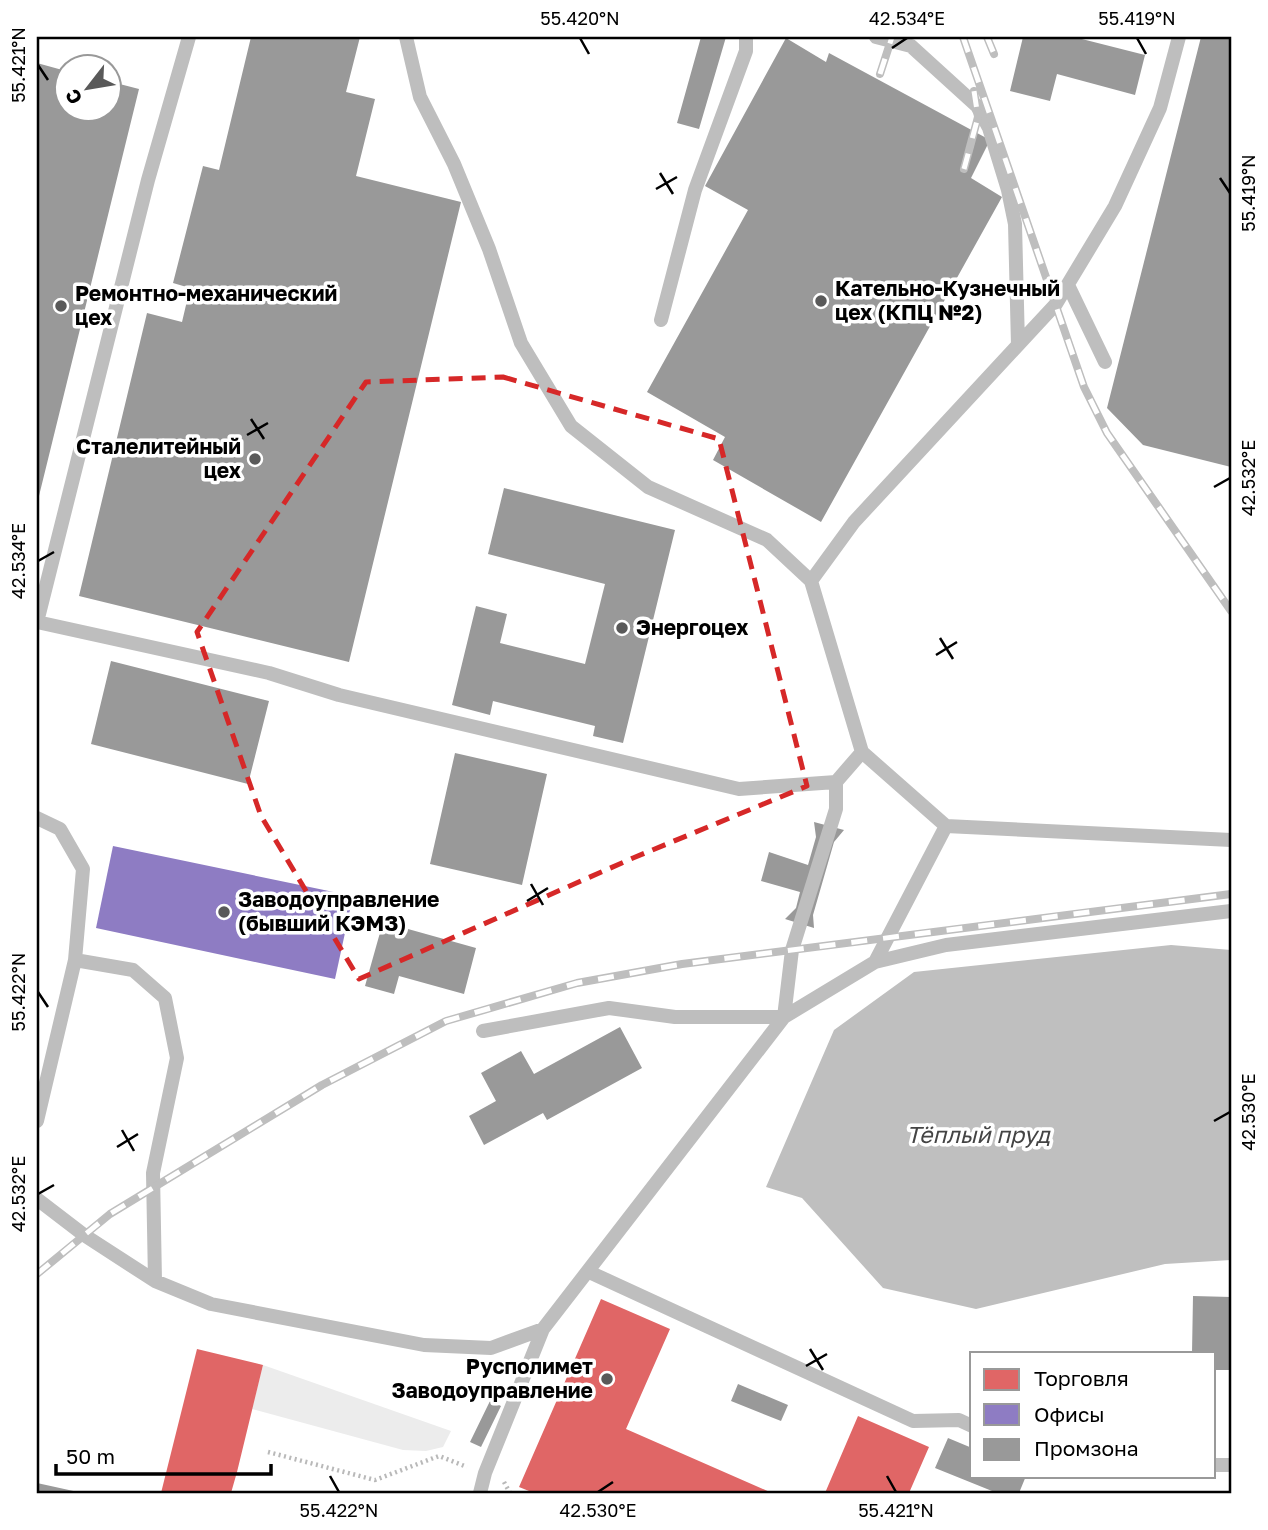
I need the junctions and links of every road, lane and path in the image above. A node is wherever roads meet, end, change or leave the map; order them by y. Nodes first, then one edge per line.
1 (189, 37) edge
2 (406, 37) edge
3 (746, 37) edge
4 (876, 37) edge
5 (1179, 37) edge
6 (1068, 285) junction
7 (661, 320) dead end
8 (1018, 345) junction
9 (1105, 362) dead end
10 (811, 581) junction
11 (37, 622) edge
12 (862, 752) junction
13 (836, 782) junction
14 (37, 818) edge
15 (946, 826) junction
16 (1231, 841) edge
17 (1231, 911) edge
18 (75, 960) junction
19 (875, 962) junction
20 (784, 1017) junction
21 (483, 1031) dead end
22 (37, 1121) edge
23 (37, 1199) edge
24 (589, 1272) junction
25 (155, 1281) junction
26 (543, 1329) junction
27 (970, 1425) edge
28 (268, 1452) dead end
29 (485, 1473) junction
30 (480, 1493) edge
31 (510, 1493) edge

1 - 11 lane
2 - 10 lane
3 - 7 lane
4 - 8 lane
5 - 6 lane
6 - 8 lane
6 - 9 lane
8 - 10 lane
10 - 12 lane
11 - 13 lane
12 - 13 lane
12 - 15 lane
13 - 20 lane
14 - 18 lane
15 - 16 lane
15 - 19 lane
17 - 19 lane
18 - 22 lane
18 - 25 lane
19 - 20 lane
20 - 21 lane
20 - 24 lane
23 - 25 lane
24 - 26 lane
24 - 27 lane
25 - 26 lane
26 - 29 lane
28 - 29 path
29 - 30 lane
29 - 31 path

